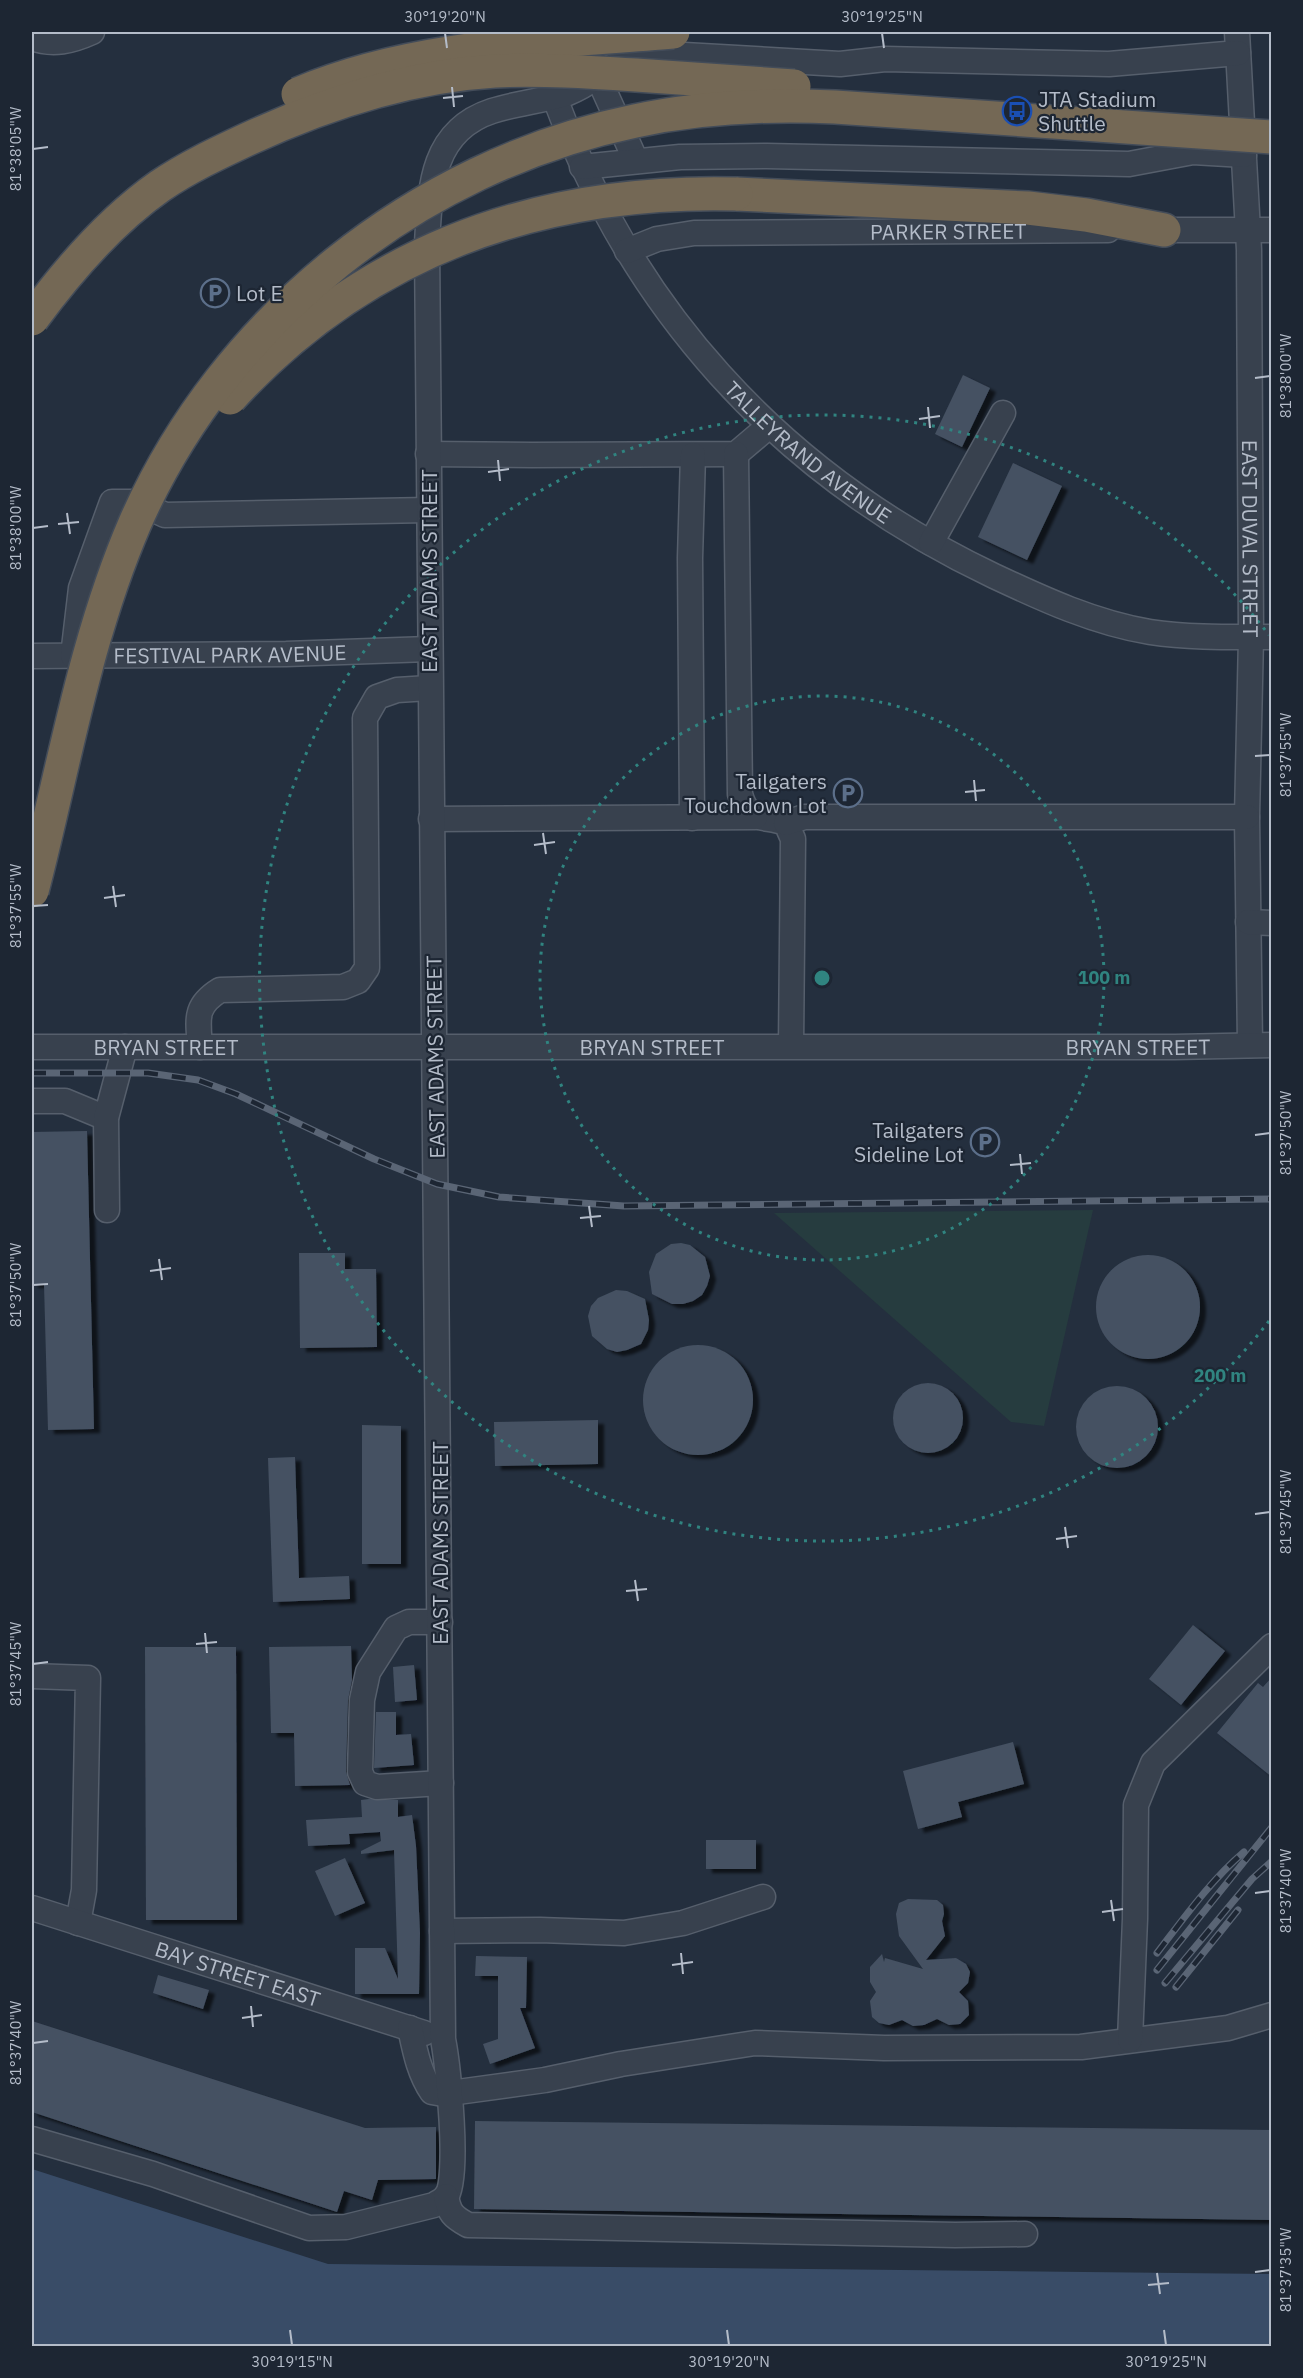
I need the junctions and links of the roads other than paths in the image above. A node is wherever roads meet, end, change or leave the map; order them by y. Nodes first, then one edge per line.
1 (92, 32) edge
2 (535, 32) edge
3 (673, 32) edge
4 (678, 32) edge
5 (32, 38) edge
6 (1238, 42) edge
7 (598, 77) junction
8 (554, 97) junction
9 (1272, 118) edge
10 (1272, 137) edge
11 (1244, 155) junction
12 (636, 161) junction
13 (582, 167) junction
14 (160, 186) junction
15 (1164, 230) junction
16 (1260, 230) edge
17 (627, 251) junction
18 (32, 319) edge
19 (1003, 413) dead end
20 (770, 426) junction
21 (428, 454) junction
22 (736, 454) junction
23 (693, 455) junction
24 (428, 510) junction
25 (931, 543) junction
26 (115, 572) junction
27 (1261, 637) edge
28 (429, 649) junction
29 (32, 656) edge
30 (73, 656) junction
31 (429, 688) junction
32 (755, 817) junction
33 (1247, 817) junction
34 (692, 818) junction
35 (431, 819) junction
36 (786, 823) junction
37 (32, 891) edge
38 (1260, 922) edge
39 (1261, 1045) edge
40 (434, 1046) junction
41 (790, 1046) junction
42 (32, 1047) edge
43 (125, 1047) junction
44 (200, 1047) junction
45 (32, 1101) edge
46 (106, 1118) junction
47 (107, 1210) dead end
48 (440, 1622) junction
49 (1272, 1646) edge
50 (32, 1676) edge
51 (441, 1783) junction
52 (763, 1897) dead end
53 (32, 1908) edge
54 (78, 1923) junction
55 (442, 1943) junction
56 (1272, 2015) edge
57 (410, 2028) junction
58 (443, 2039) junction
59 (1130, 2040) junction
60 (451, 2093) junction
61 (32, 2139) edge
62 (446, 2196) junction
63 (1025, 2234) dead end

1 - 5 street
2 - 8 street, TALLEYRAND AVENUE
3 - 4 highway
3 - 14 highway, bridge
6 - 7 street, EAST ADAMS STREET
6 - 11 street, EAST DUVAL STREET
7 - 8 street, EAST ADAMS STREET
7 - 12 street
8 - 13 street, TALLEYRAND AVENUE
8 - 21 street, EAST ADAMS STREET
9 - 14 highway, bridge
10 - 26 highway, bridge
11 - 12 street
11 - 16 street, EAST DUVAL STREET
12 - 13 street
13 - 17 street, TALLEYRAND AVENUE
14 - 18 highway, bridge
15 - 16 street, PARKER STREET
15 - 17 street, PARKER STREET
15 - 26 highway, bridge
16 - 27 street, EAST DUVAL STREET
17 - 20 street, TALLEYRAND AVENUE
19 - 25 street
20 - 22 street
20 - 25 street, TALLEYRAND AVENUE
21 - 23 street
21 - 24 street, EAST ADAMS STREET
22 - 23 street
22 - 32 street
23 - 34 street
24 - 28 street, EAST ADAMS STREET
24 - 30 street
25 - 27 street, TALLEYRAND AVENUE
26 - 37 highway, bridge
27 - 33 street, EAST DUVAL STREET
28 - 30 street, FESTIVAL PARK AVENUE
28 - 31 street, EAST ADAMS STREET
29 - 30 street, FESTIVAL PARK AVENUE
31 - 35 street, EAST ADAMS STREET
31 - 44 street
32 - 34 street
32 - 36 street
33 - 36 street
33 - 38 street, EAST DUVAL STREET
34 - 35 street
35 - 40 street, EAST ADAMS STREET
36 - 41 street
38 - 39 street, EAST DUVAL STREET
39 - 41 street, BRYAN STREET
40 - 41 street, BRYAN STREET
40 - 44 street, BRYAN STREET
40 - 48 street, EAST ADAMS STREET
42 - 43 street, BRYAN STREET
43 - 44 street, BRYAN STREET
43 - 46 street
45 - 46 street
46 - 47 street
48 - 51 street, EAST ADAMS STREET
48 - 51 street
49 - 59 street
50 - 54 street
51 - 55 street, EAST ADAMS STREET
52 - 55 street
53 - 54 street, BAY STREET EAST
54 - 57 street, BAY STREET EAST
55 - 58 street, EAST ADAMS STREET
56 - 59 street
57 - 58 street, BAY STREET EAST
57 - 60 street
58 - 60 street, EAST ADAMS STREET
59 - 60 street
60 - 62 street, EAST ADAMS STREET
61 - 62 street
62 - 63 street

